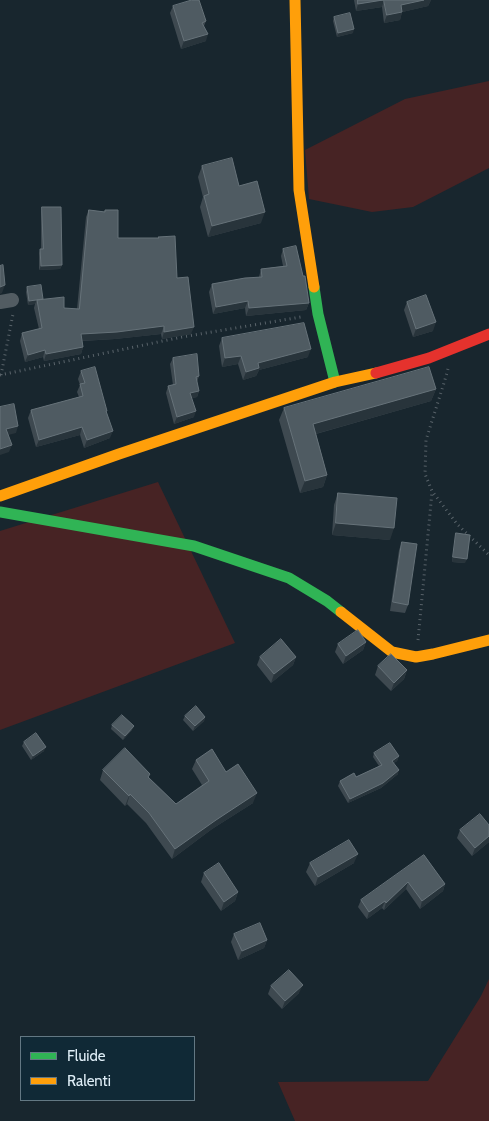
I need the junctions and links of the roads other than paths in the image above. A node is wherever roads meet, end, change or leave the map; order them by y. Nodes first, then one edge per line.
1 (295, 0) edge
2 (489, 334) edge
3 (335, 382) junction
4 (0, 496) edge
5 (0, 512) edge
6 (489, 640) edge

1 - 3 street
2 - 3 street
3 - 4 street
5 - 6 street

